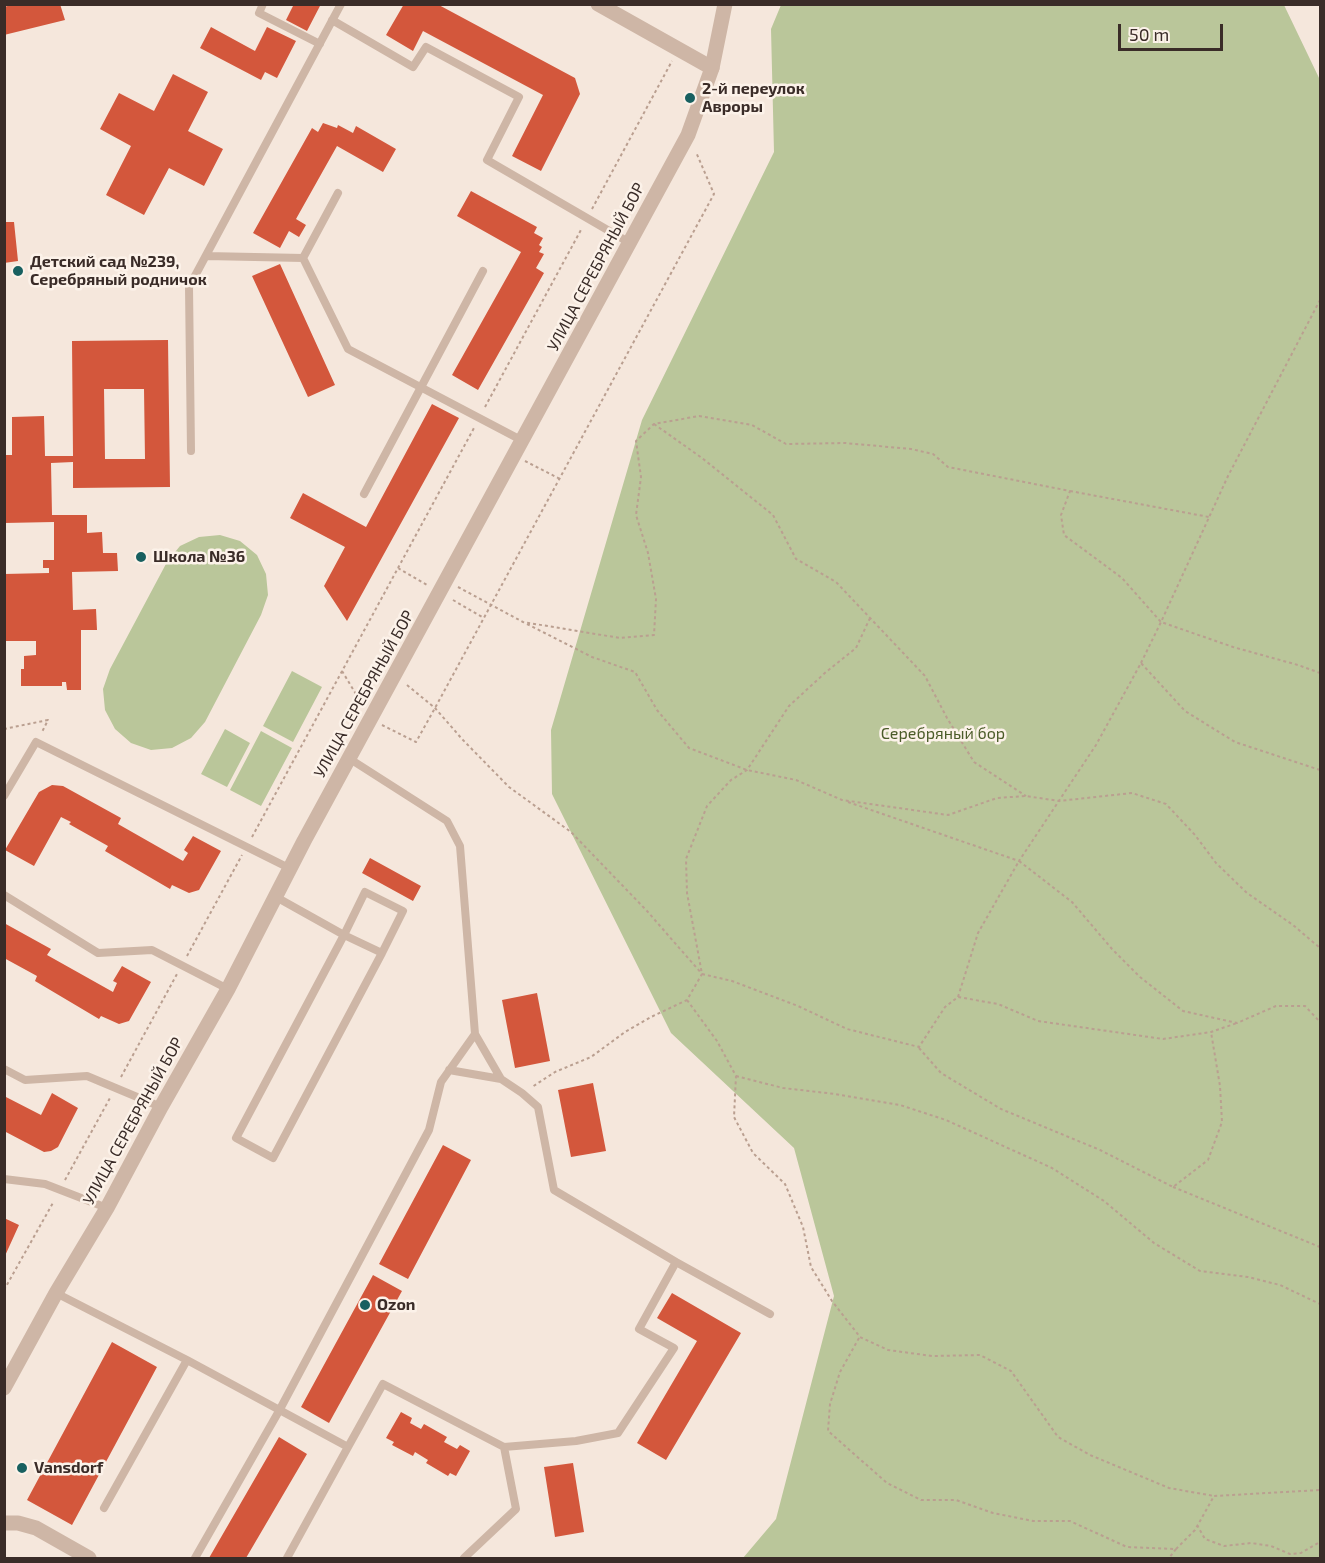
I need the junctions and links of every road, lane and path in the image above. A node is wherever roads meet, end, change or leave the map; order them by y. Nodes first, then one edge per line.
1 (263, 4) edge
2 (341, 4) edge
3 (598, 4) edge
4 (725, 4) edge
5 (332, 21) junction
6 (320, 44) junction
7 (678, 49) junction
8 (712, 68) junction
9 (688, 135) junction
10 (338, 194) dead end
11 (587, 218) junction
12 (630, 243) junction
13 (206, 256) junction
14 (303, 258) junction
15 (483, 271) dead end
16 (1320, 300) edge
17 (422, 388) junction
18 (479, 418) junction
19 (654, 424) junction
20 (523, 441) junction
21 (191, 451) dead end
22 (514, 456) junction
23 (560, 479) junction
24 (1070, 491) junction
25 (364, 494) dead end
26 (1209, 518) junction
27 (447, 580) junction
28 (491, 605) junction
29 (870, 618) junction
30 (523, 622) junction
31 (1161, 622) junction
32 (1141, 663) junction
33 (342, 671) junction
34 (1320, 674) edge
35 (395, 676) junction
36 (435, 708) junction
37 (371, 719) junction
38 (4, 729) edge
39 (36, 742) junction
40 (350, 759) junction
41 (747, 770) junction
42 (1320, 770) edge
43 (4, 796) edge
44 (1026, 796) junction
45 (842, 800) junction
46 (1059, 801) junction
47 (246, 847) junction
48 (1019, 861) junction
49 (291, 869) junction
50 (4, 896) edge
51 (276, 897) junction
52 (344, 935) junction
53 (1320, 948) edge
54 (382, 953) junction
55 (182, 966) junction
56 (702, 974) junction
57 (228, 989) junction
58 (958, 997) junction
59 (687, 1000) junction
60 (1320, 1022) edge
61 (1237, 1023) junction
62 (1211, 1032) junction
63 (475, 1034) junction
64 (919, 1047) junction
65 (4, 1069) edge
66 (449, 1070) junction
67 (736, 1076) junction
68 (501, 1079) junction
69 (116, 1088) junction
70 (522, 1093) junction
71 (160, 1107) junction
72 (4, 1179) edge
73 (1173, 1187) junction
74 (60, 1190) junction
75 (107, 1208) junction
76 (1320, 1248) edge
77 (676, 1262) junction
78 (4, 1290) edge
79 (56, 1293) junction
80 (1320, 1304) edge
81 (770, 1314) dead end
82 (860, 1337) junction
83 (187, 1360) junction
84 (4, 1388) edge
85 (279, 1411) junction
86 (348, 1447) junction
87 (504, 1447) junction
88 (1320, 1490) edge
89 (1214, 1496) junction
90 (104, 1508) dead end
91 (4, 1523) edge
92 (1197, 1525) junction
93 (1320, 1542) edge
94 (1176, 1549) junction
95 (89, 1558) edge
96 (195, 1558) edge
97 (287, 1558) edge
98 (464, 1558) edge
99 (1169, 1558) edge

1 - 6 lane
2 - 5 lane
3 - 7 street
4 - 8 street, УЛИЦА СЕРЕБРЯНЫЙ БОР
5 - 6 lane
5 - 11 lane
6 - 13 lane
7 - 8 street
7 - 11 path
8 - 9 street, УЛИЦА СЕРЕБРЯНЫЙ БОР
9 - 12 street, УЛИЦА СЕРЕБРЯНЫЙ БОР
9 - 23 path
10 - 14 lane
11 - 12 lane
11 - 18 path
12 - 20 street, УЛИЦА СЕРЕБРЯНЫЙ БОР
13 - 14 lane
13 - 21 lane
14 - 17 lane
15 - 17 lane
16 - 26 path
17 - 18 lane
17 - 25 lane
18 - 20 lane
18 - 33 path
19 - 24 path
19 - 29 path
19 - 30 path
20 - 22 street, УЛИЦА СЕРЕБРЯНЫЙ БОР
22 - 23 path
22 - 27 street, УЛИЦА СЕРЕБРЯНЫЙ БОР
23 - 28 path
24 - 26 path
24 - 31 path
26 - 31 path
27 - 28 path
27 - 35 street, УЛИЦА СЕРЕБРЯНЫЙ БОР
28 - 30 path
28 - 36 path
29 - 41 path
29 - 44 path
30 - 41 path
31 - 32 path
31 - 34 path
32 - 42 path
32 - 46 path
33 - 37 path
33 - 47 path
35 - 36 path
35 - 37 street, УЛИЦА СЕРЕБРЯНЫЙ БОР
36 - 37 path
36 - 56 path
37 - 40 street, УЛИЦА СЕРЕБРЯНЫЙ БОР
38 - 39 path
39 - 43 lane
39 - 47 lane
40 - 49 street, УЛИЦА СЕРЕБРЯНЫЙ БОР
40 - 63 lane
41 - 45 path
41 - 56 path
44 - 45 path
44 - 46 path
45 - 48 path
46 - 48 path
46 - 53 path
47 - 49 lane
47 - 55 path
48 - 58 path
48 - 61 path
49 - 51 street, УЛИЦА СЕРЕБРЯНЫЙ БОР
50 - 55 lane
51 - 52 lane
51 - 57 street, УЛИЦА СЕРЕБРЯНЫЙ БОР
52 - 54 lane
52 - 54 lane
52 - 54 lane
55 - 57 lane
55 - 69 path
56 - 59 path
56 - 64 path
57 - 71 street, УЛИЦА СЕРЕБРЯНЫЙ БОР
58 - 62 path
58 - 64 path
59 - 67 path
59 - 70 path
60 - 61 path
61 - 62 path
62 - 73 path
63 - 66 lane
63 - 68 lane
64 - 73 path
65 - 69 lane
66 - 68 lane
66 - 85 lane
67 - 80 path
67 - 82 path
68 - 70 lane
69 - 71 lane
69 - 74 path
70 - 77 lane
71 - 75 street, УЛИЦА СЕРЕБРЯНЫЙ БОР
72 - 74 lane
73 - 76 path
74 - 75 lane
74 - 78 path
75 - 79 street, УЛИЦА СЕРЕБРЯНЫЙ БОР
77 - 81 lane
77 - 87 lane
79 - 83 lane
79 - 84 street, УЛИЦА СЕРЕБРЯНЫЙ БОР
82 - 89 path
82 - 94 path
83 - 85 lane
83 - 90 lane
85 - 86 lane
85 - 96 lane
86 - 87 lane
86 - 97 lane
87 - 98 lane
88 - 89 path
89 - 92 path
91 - 95 street
92 - 93 path
92 - 94 path
94 - 99 path

